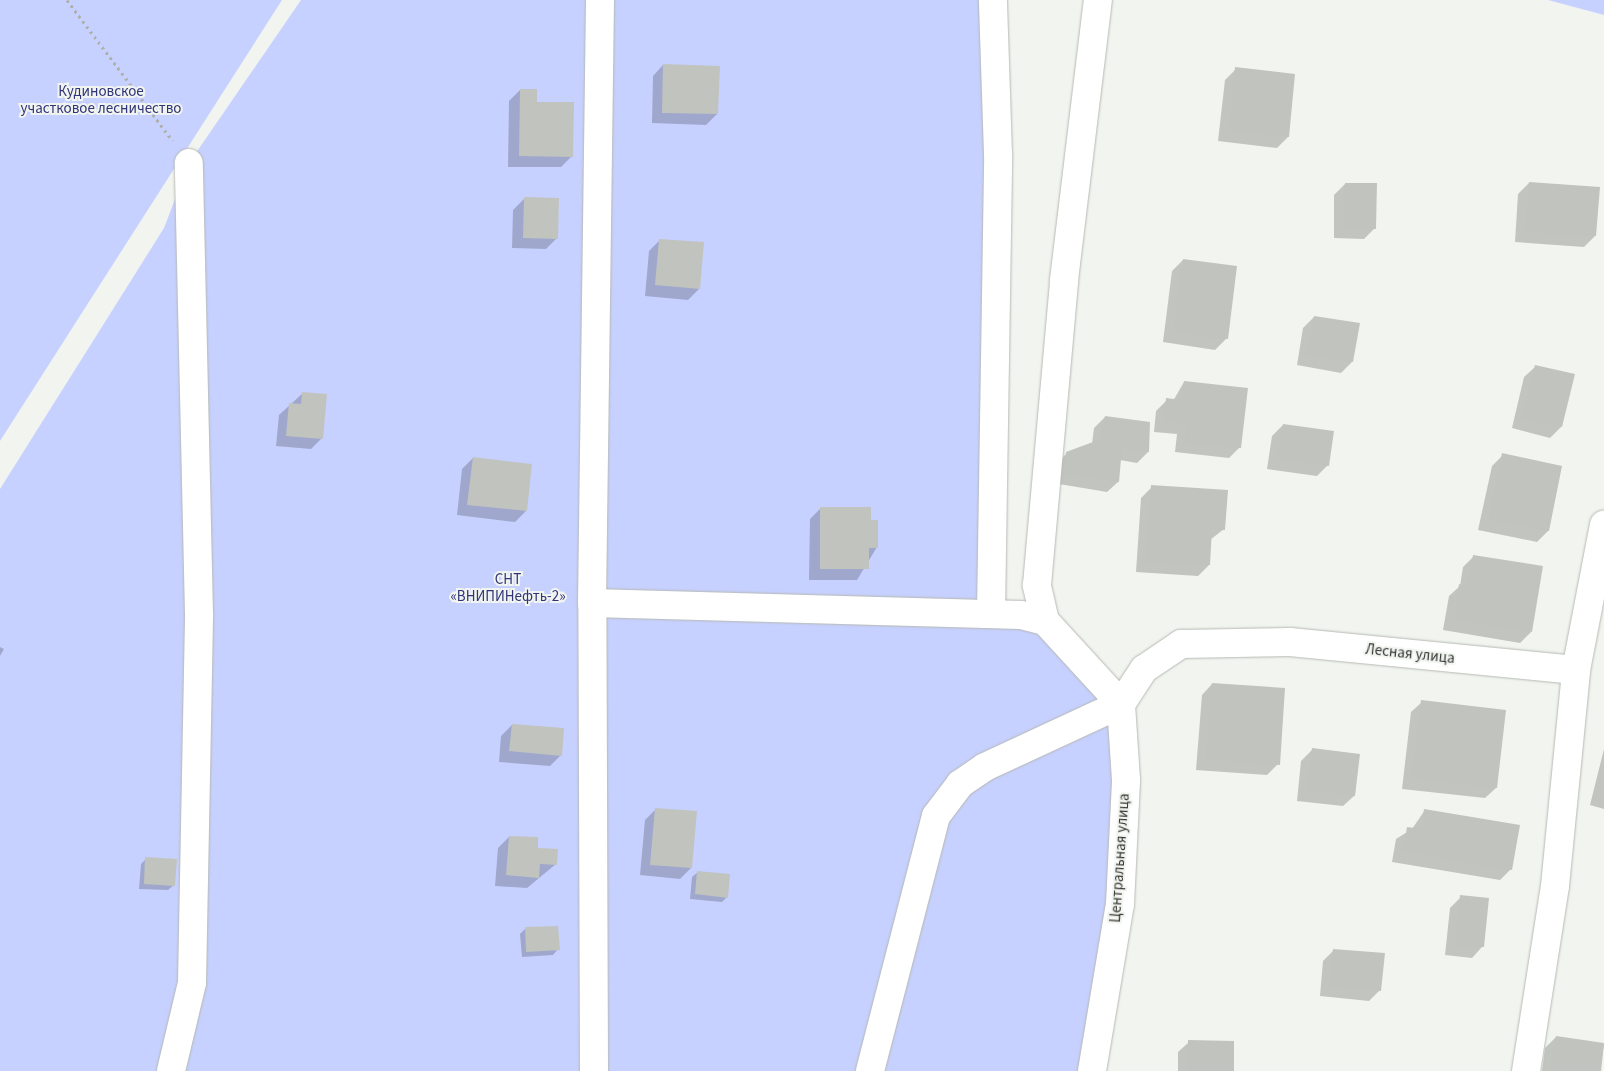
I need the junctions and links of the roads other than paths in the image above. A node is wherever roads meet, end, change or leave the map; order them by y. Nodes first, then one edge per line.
1 (600, 0) edge
2 (993, 0) edge
3 (1098, 0) edge
4 (190, 163) road end
5 (1604, 525) edge
6 (592, 603) junction
7 (991, 614) junction
8 (1045, 621) junction
9 (1576, 670) junction
10 (1121, 704) junction
11 (171, 1071) edge
12 (594, 1071) edge
13 (870, 1071) edge
14 (1092, 1071) edge
15 (1526, 1071) edge

1 - 6 street
2 - 7 street
3 - 8 street
4 - 11 street
5 - 9 street
6 - 7 street
6 - 12 street
7 - 8 street
8 - 10 street
9 - 10 street, Лесная улица
9 - 15 street
10 - 13 street
10 - 14 street, Центральная улица

